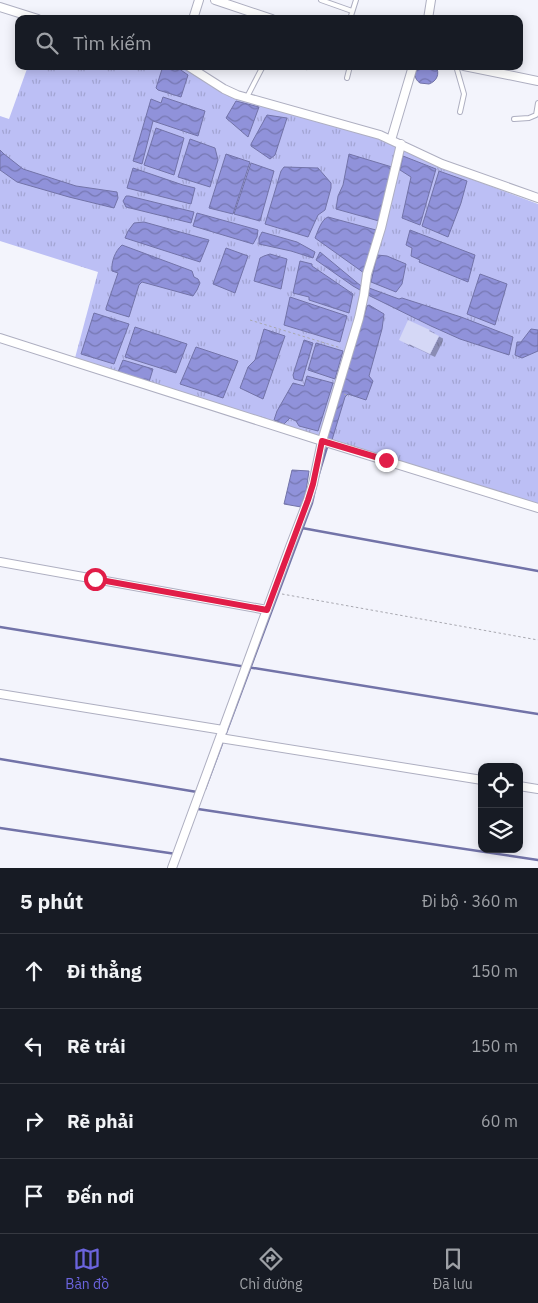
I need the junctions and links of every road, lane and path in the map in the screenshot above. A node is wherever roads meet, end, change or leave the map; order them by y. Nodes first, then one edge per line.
1 (199, 0) edge
2 (215, 0) edge
3 (321, 0) edge
4 (356, 0) edge
5 (431, 0) edge
6 (0, 7) edge
7 (352, 11) junction
8 (25, 15) edge
9 (194, 15) edge
10 (260, 15) edge
11 (351, 15) edge
12 (429, 15) edge
13 (194, 70) edge
14 (261, 70) edge
15 (349, 70) edge
16 (412, 70) edge
17 (457, 70) edge
18 (484, 70) edge
19 (347, 78) dead end
20 (538, 81) edge
21 (246, 98) junction
22 (538, 103) edge
23 (460, 112) dead end
24 (537, 115) edge
25 (514, 119) dead end
26 (392, 140) junction
27 (401, 144) junction
28 (538, 198) edge
29 (250, 320) dead end
30 (0, 338) edge
31 (349, 351) junction
32 (322, 441) junction
33 (538, 508) edge
34 (0, 562) edge
35 (273, 592) junction
36 (267, 610) junction
37 (538, 640) edge
38 (0, 694) edge
39 (221, 734) junction
40 (478, 779) edge
41 (523, 786) edge
42 (538, 788) edge
43 (172, 868) edge

1 - 9 street
2 - 10 street
3 - 7 lane
4 - 7 lane
5 - 12 street
6 - 8 street
7 - 11 lane
13 - 21 street
14 - 21 lane
15 - 19 lane
16 - 26 street
17 - 23 lane
18 - 20 street
21 - 26 street
22 - 24 lane
24 - 25 lane
26 - 27 street
27 - 28 street
27 - 31 street
29 - 31 path
30 - 32 street
31 - 32 street
32 - 33 street
32 - 35 street
34 - 36 street
35 - 36 street
35 - 37 path
36 - 39 street
38 - 39 street
39 - 40 street
39 - 43 street
41 - 42 street

